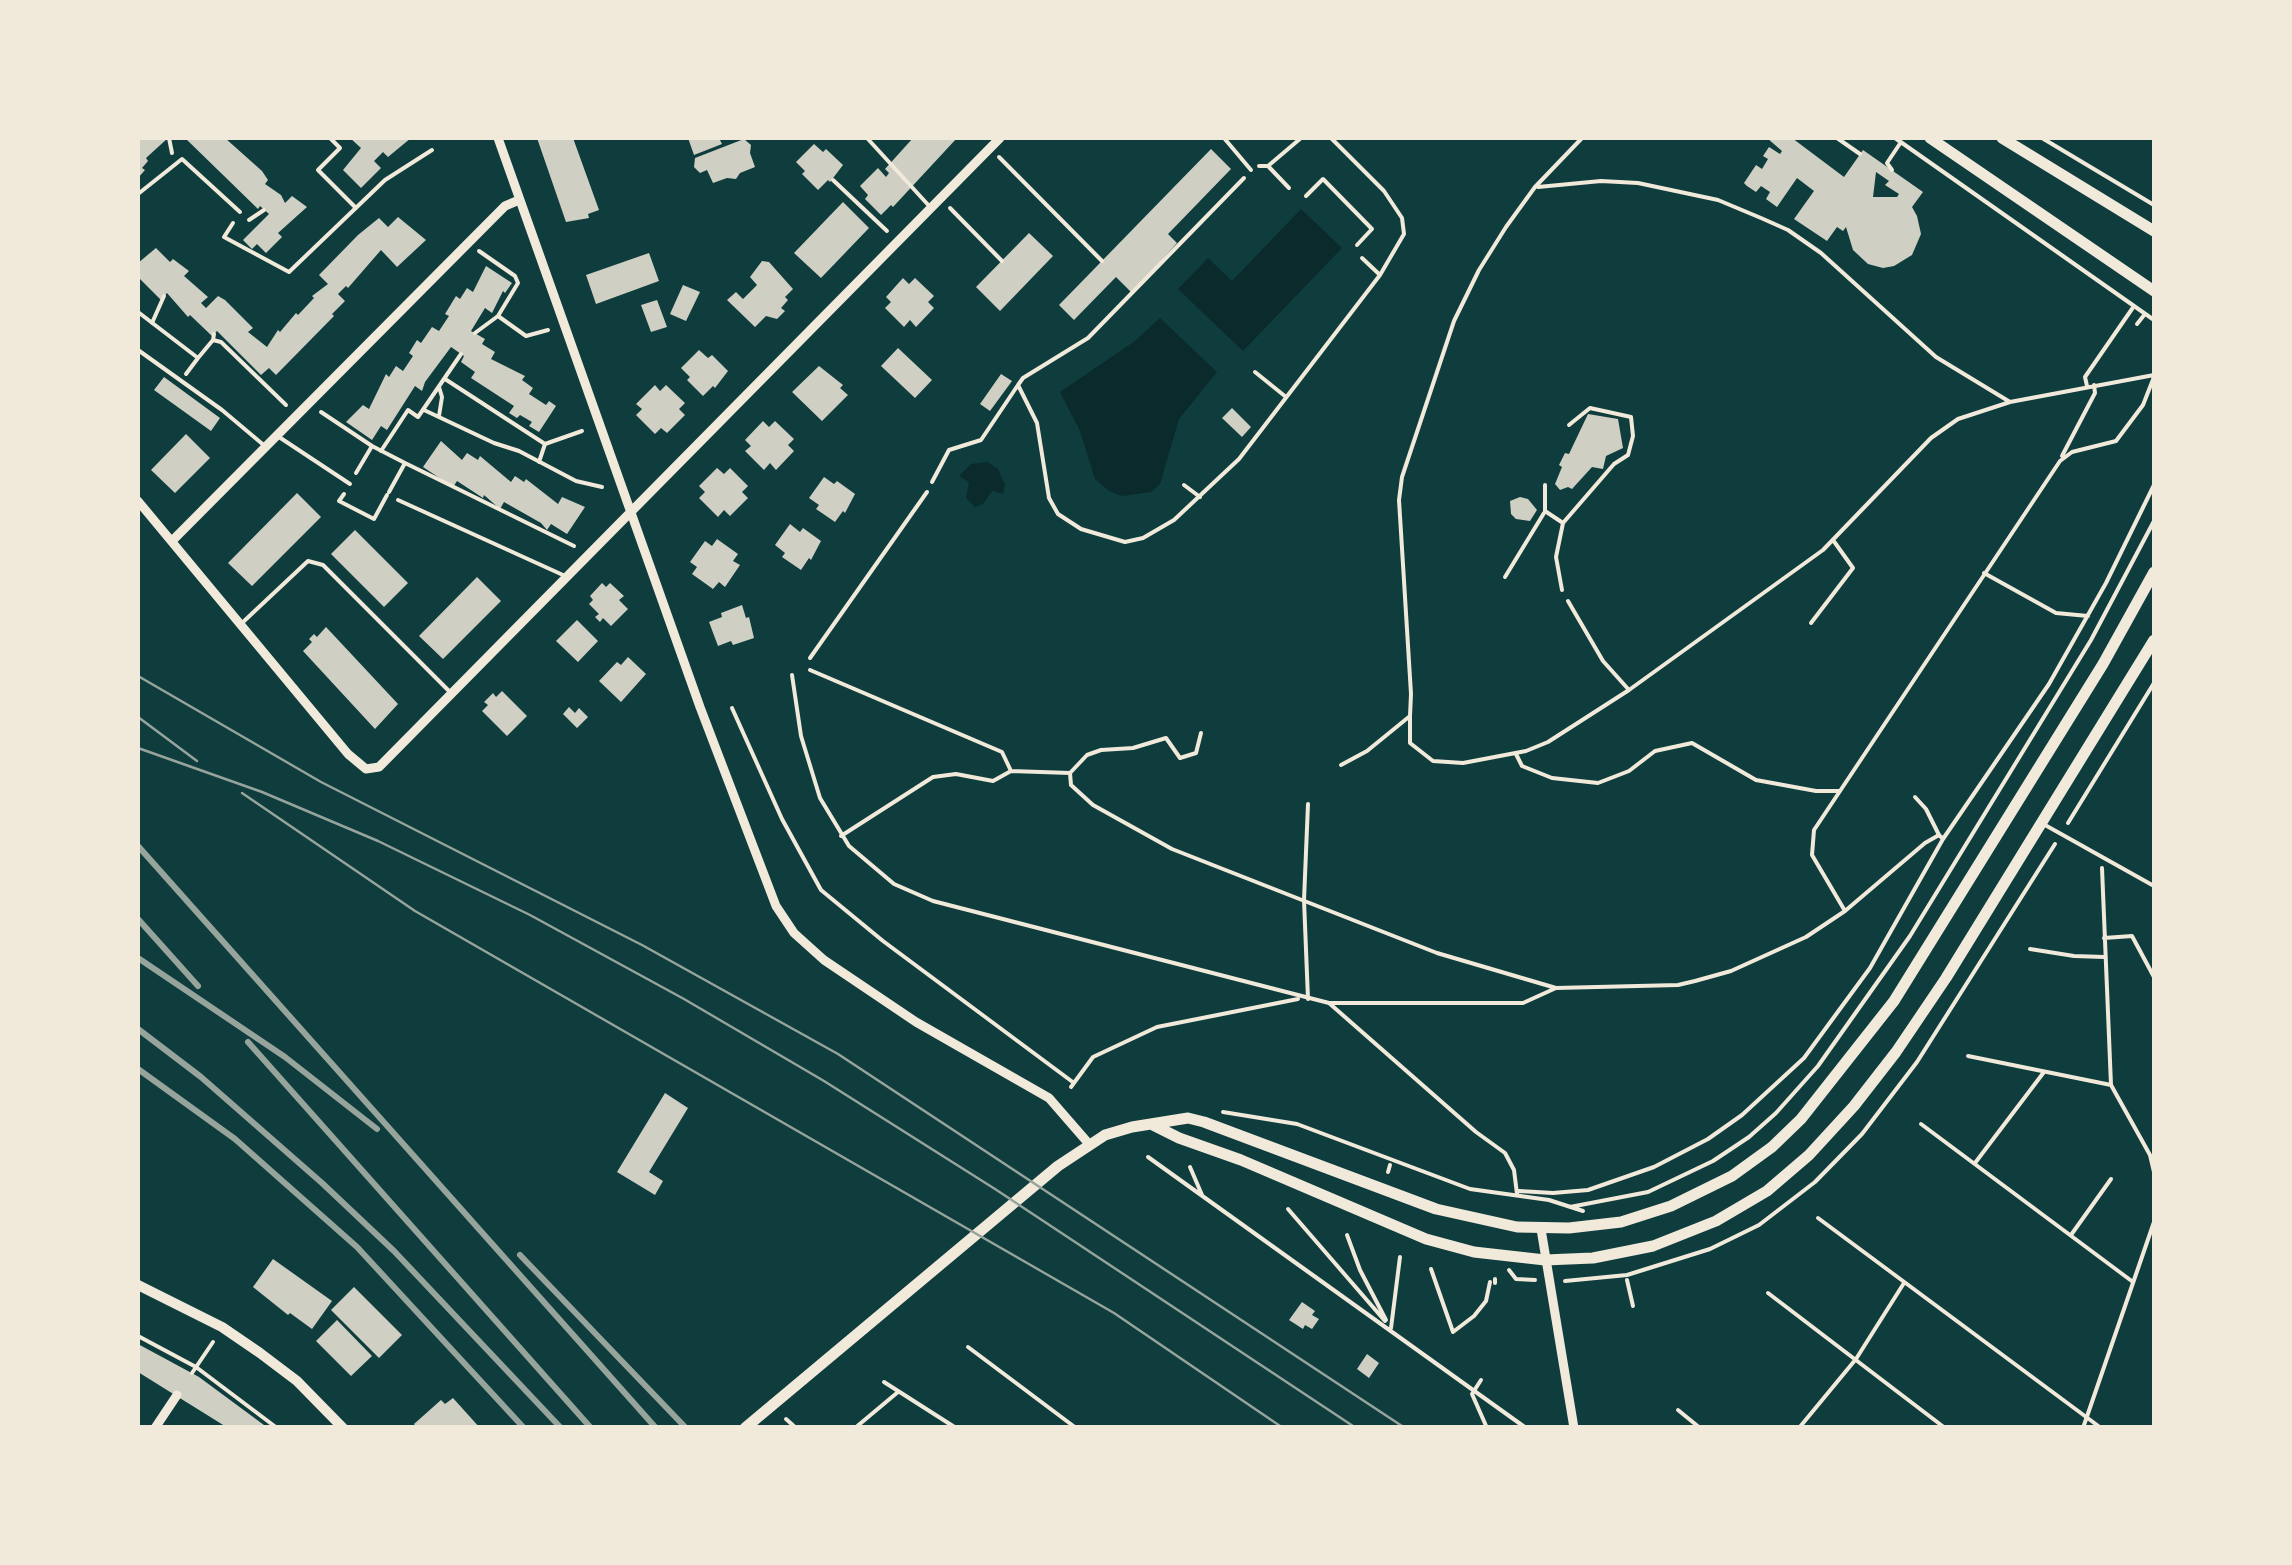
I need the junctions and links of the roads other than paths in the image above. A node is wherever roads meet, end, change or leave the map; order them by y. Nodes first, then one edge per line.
1 (498, 138) edge
2 (867, 138) edge
3 (1000, 138) edge
4 (1224, 138) edge
5 (1930, 138) edge
6 (2002, 138) edge
7 (1251, 170) road end
8 (138, 194) edge
9 (520, 200) junction
10 (930, 208) junction
11 (240, 212) road end
12 (2154, 230) edge
13 (2154, 291) edge
14 (138, 350) edge
15 (277, 436) junction
16 (266, 447) junction
17 (350, 484) road end
18 (927, 492) road end
19 (398, 500) road end
20 (138, 501) edge
21 (632, 512) junction
22 (172, 541) junction
23 (2154, 572) edge
24 (568, 577) junction
25 (242, 624) junction
26 (2154, 640) edge
27 (810, 658) dead end
28 (452, 694) junction
29 (2042, 822) junction
30 (2154, 886) edge
31 (1153, 1125) junction
32 (1090, 1144) junction
33 (1541, 1229) junction
34 (1546, 1260) junction
35 (138, 1285) edge
36 (177, 1394) dead end
37 (155, 1428) edge
38 (343, 1428) edge
39 (745, 1428) edge
40 (1574, 1428) edge

1 - 9 street
2 - 10 lane
3 - 10 street
4 - 7 lane
5 - 13 main road
6 - 12 main road
8 - 11 lane
9 - 15 street
9 - 21 street
10 - 21 street
14 - 16 lane
15 - 16 street
15 - 17 lane
16 - 22 street
18 - 27 lane
19 - 24 lane
20 - 22 street
21 - 24 street
21 - 32 street
22 - 25 street
23 - 33 main road
24 - 28 street
25 - 28 lane
25 - 28 street
26 - 29 main road
29 - 30 lane
29 - 34 main road
31 - 32 main road
31 - 33 main road
31 - 34 main road
32 - 39 main road
33 - 34 street
34 - 40 street
35 - 38 street
36 - 37 street

